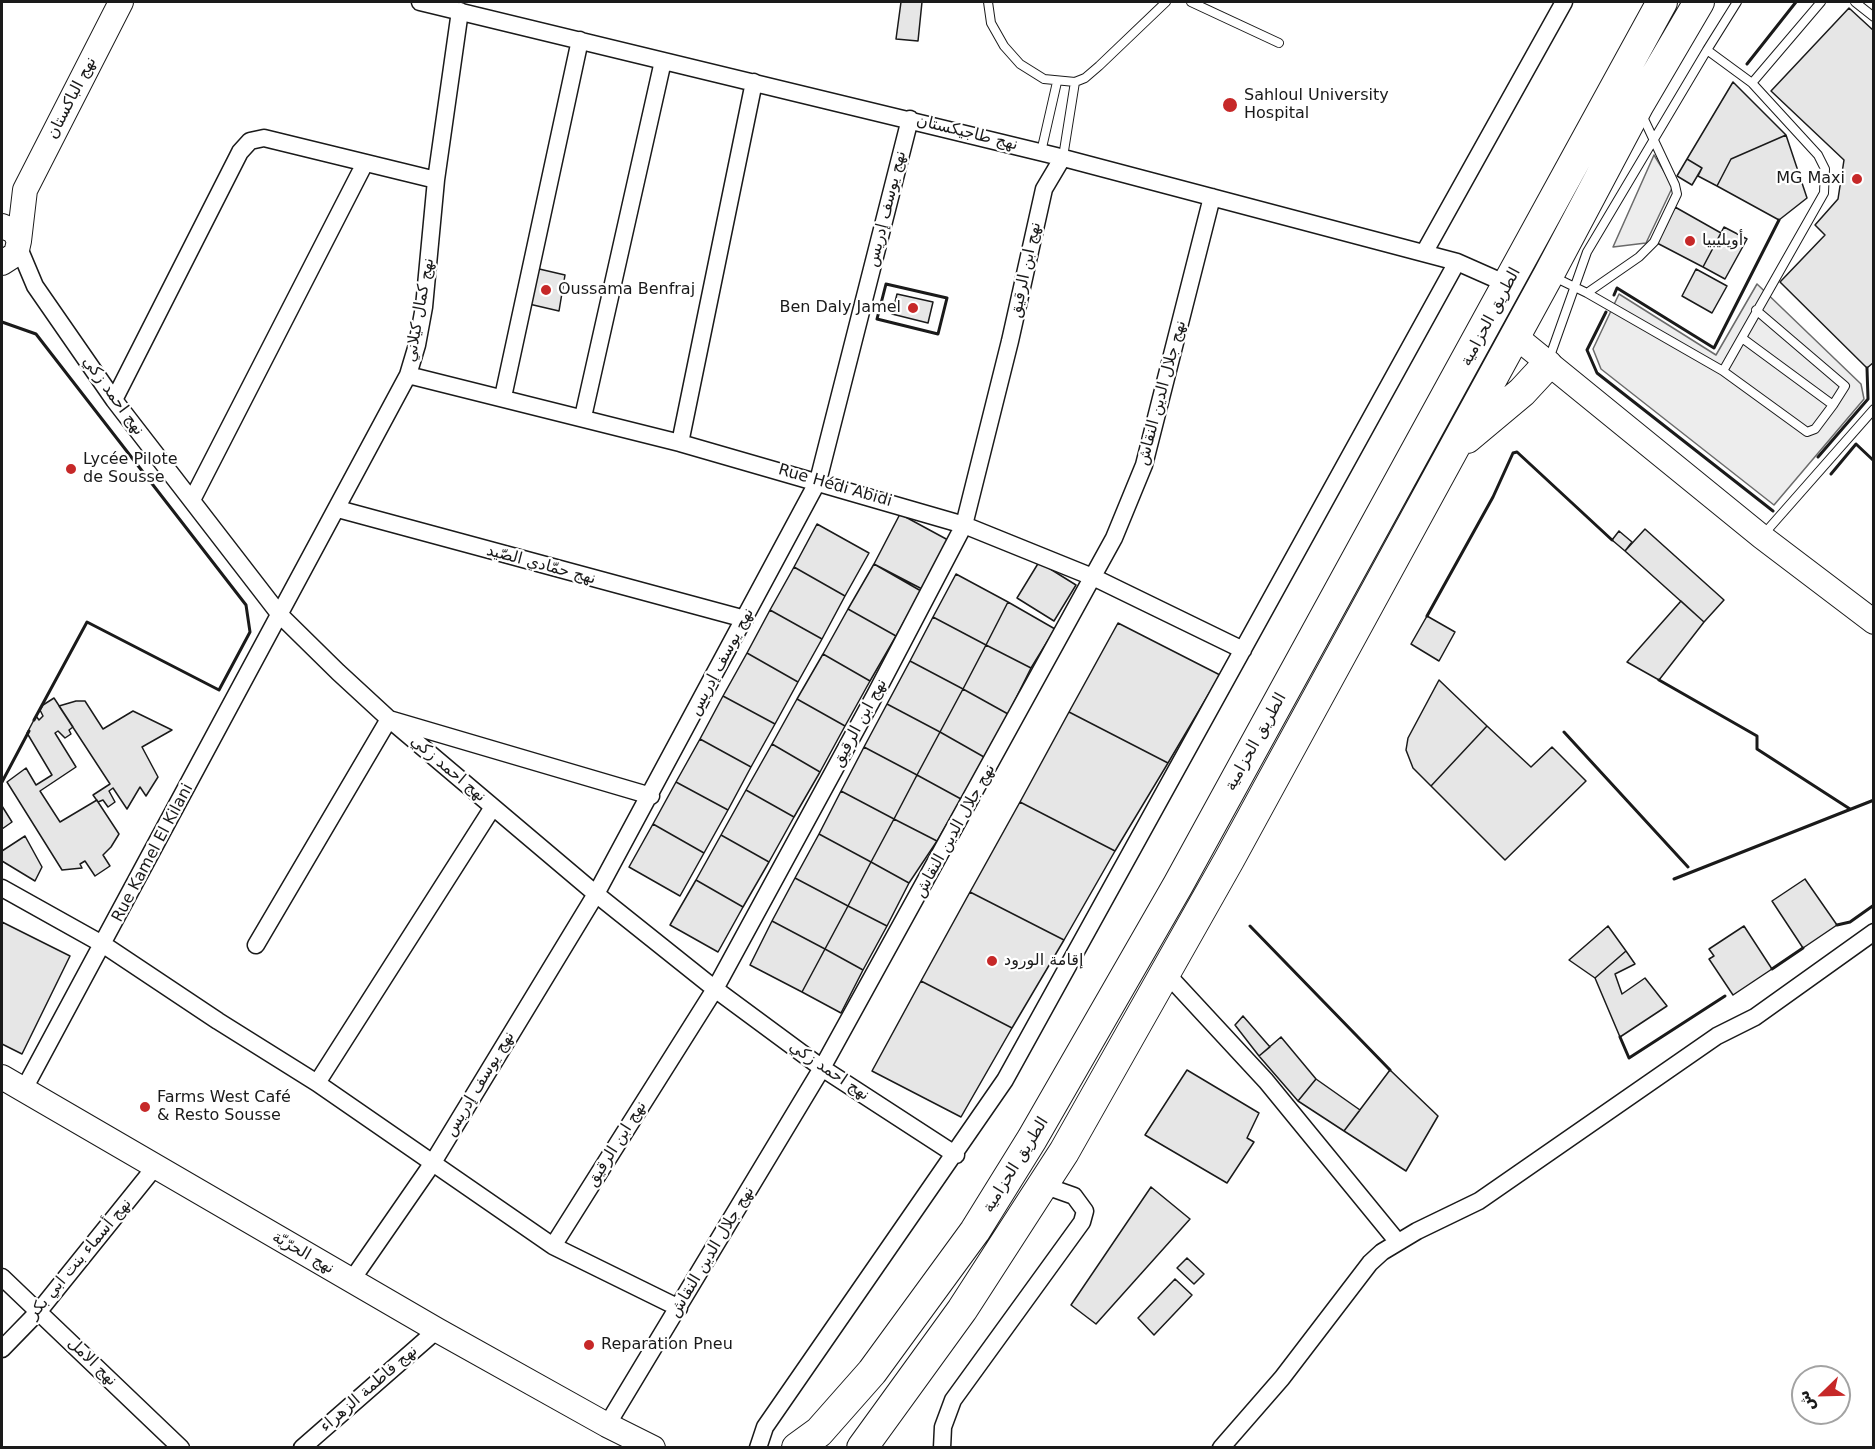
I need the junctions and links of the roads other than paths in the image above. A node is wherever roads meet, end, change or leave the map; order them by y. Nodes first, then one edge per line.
1 (420, 2) edge
2 (988, 2) edge
3 (1166, 2) edge
4 (1191, 2) edge
5 (1564, 2) edge
6 (1662, 2) edge
7 (1699, 2) edge
8 (1737, 2) edge
9 (1821, 2) edge
10 (1855, 2) edge
11 (122, 3) edge
12 (460, 11) junction
13 (1874, 17) edge
14 (580, 40) junction
15 (1279, 43) dead end
16 (1707, 50) junction
17 (663, 61) junction
18 (1058, 81) junction
19 (754, 82) junction
20 (1075, 82) junction
21 (1752, 83) junction
22 (1638, 106) junction
23 (910, 119) junction
24 (1653, 138) junction
25 (1041, 152) junction
26 (1063, 157) junction
27 (365, 163) junction
28 (436, 180) junction
29 (1044, 189) junction
30 (24, 190) junction
31 (1212, 197) junction
32 (2, 220) edge
33 (7, 252) edge
34 (1424, 253) junction
35 (1457, 261) junction
36 (1561, 280) junction
37 (1509, 285) junction
38 (1587, 293) junction
39 (1756, 310) junction
40 (1515, 336) junction
41 (1742, 338) junction
42 (1547, 365) junction
43 (1723, 371) junction
44 (408, 375) junction
45 (503, 397) junction
46 (114, 400) junction
47 (1833, 405) junction
48 (1874, 409) edge
49 (583, 417) junction
50 (680, 443) junction
51 (1448, 458) junction
52 (818, 481) junction
53 (192, 500) junction
54 (338, 509) junction
55 (964, 525) junction
56 (1762, 537) junction
57 (1095, 578) junction
58 (280, 615) junction
59 (745, 619) junction
60 (1874, 622) edge
61 (1244, 650) junction
62 (390, 720) junction
63 (651, 796) junction
64 (493, 807) junction
65 (2, 888) edge
66 (597, 894) junction
67 (1874, 932) edge
68 (104, 945) junction
69 (256, 945) dead end
70 (1165, 972) junction
71 (715, 989) junction
72 (822, 1068) junction
73 (2, 1077) edge
74 (316, 1083) junction
75 (24, 1089) junction
76 (956, 1155) junction
77 (432, 1164) junction
78 (156, 1167) junction
79 (1043, 1185) junction
80 (1397, 1241) junction
81 (553, 1246) junction
82 (2, 1277) edge
83 (351, 1281) junction
84 (679, 1308) junction
85 (39, 1311) junction
86 (437, 1330) junction
87 (2, 1349) edge
88 (927, 1358) junction
89 (607, 1425) junction
90 (181, 1448) edge
91 (302, 1448) edge
92 (633, 1448) edge
93 (653, 1448) edge
94 (758, 1448) edge
95 (797, 1448) edge
96 (862, 1448) edge
97 (888, 1448) edge
98 (942, 1448) edge
99 (1221, 1448) edge

1 - 12 street, نهج طاجيكستان
2 - 18 lane
3 - 20 lane
4 - 15 lane
5 - 34 street
6 - 37 highway, الطريق الحزامية
7 - 22 highway, الطريق الحزامية
8 - 16 lane
9 - 21 lane
10 - 13 lane
11 - 30 main road, نهج الباكستان
12 - 14 street, نهج طاجيكستان
12 - 28 street, نهج كمال كيلاني
14 - 17 street, نهج طاجيكستان
14 - 45 street
16 - 21 lane
16 - 24 lane
17 - 19 street, نهج طاجيكستان
17 - 49 street
18 - 20 lane
18 - 25 lane
19 - 23 street, نهج طاجيكستان
19 - 50 street
20 - 26 lane
21 - 39 lane
22 - 24 lane
22 - 36 highway, الطريق الحزامية
23 - 25 street, نهج طاجيكستان
23 - 52 street, نهج يوسف إدريس
24 - 36 lane
24 - 38 lane
25 - 26 street, نهج طاجيكستان
25 - 29 street
26 - 29 street, نهج ابن الرقيق
26 - 31 street, نهج طاجيكستان
27 - 28 street
27 - 46 street
27 - 53 street
28 - 44 street, نهج كمال كيلاني
29 - 55 street, نهج ابن الرقيق
30 - 32 main road, نهج الباكستان
30 - 33 main road, نهج الباكستان
31 - 34 street, نهج طاجيكستان
31 - 57 street, نهج جلال الدين النقاش
33 - 46 street, نهج احمد زكي
34 - 35 street, نهج طاجيكستان
35 - 37 street, نهج طاجيكستان
35 - 61 street
36 - 38 lane
36 - 40 highway, الطريق الحزامية
36 - 42 lane
37 - 95 highway, الطريق الحزامية
38 - 43 lane
39 - 41 lane
39 - 47 lane
40 - 42 main road
40 - 51 highway, الطريق الحزامية
41 - 43 lane
41 - 47 lane
42 - 51 highway
42 - 56 main road
43 - 47 lane
44 - 45 street, Rue Hédi Abidi
44 - 54 street, نهج كمال كيلاني
45 - 49 street, Rue Hédi Abidi
46 - 53 street, نهج احمد زكي
48 - 56 lane
49 - 50 street, Rue Hédi Abidi
50 - 52 street, Rue Hédi Abidi
51 - 70 highway, الطريق الحزامية
52 - 55 street, Rue Hédi Abidi
52 - 59 street, نهج يوسف إدريس
53 - 58 street, نهج احمد زكي
54 - 58 street, نهج كمال كيلاني
54 - 59 street, نهج حمّادي الصّيد
55 - 57 street, Rue Hédi Abidi
55 - 71 street, نهج ابن الرقيق
56 - 60 main road
57 - 61 street, Rue Hédi Abidi
57 - 72 street, نهج جلال الدين النقاش
58 - 62 street, نهج احمد زكي
58 - 68 street, Rue Kamel El Kilani
59 - 63 street, نهج يوسف إدريس
61 - 76 street
62 - 63 street
62 - 64 street, نهج احمد زكي
62 - 69 street
63 - 66 street, نهج يوسف إدريس
64 - 66 street, نهج احمد زكي
64 - 74 street
65 - 68 street
66 - 71 street, نهج احمد زكي
66 - 77 street, نهج يوسف إدريس
67 - 80 street
68 - 74 street
68 - 75 street, Rue Kamel El Kilani
70 - 79 highway, الطريق الحزامية
70 - 80 street
71 - 72 street, نهج احمد زكي
71 - 81 street, نهج ابن الرقيق
72 - 76 street, نهج احمد زكي
72 - 84 street, نهج جلال الدين النقاش
73 - 75 main road, نهج الحرّيّة
74 - 77 street
75 - 78 main road, نهج الحرّيّة
76 - 94 street
77 - 81 street
77 - 83 street, نهج يوسف إدريس
78 - 83 main road, نهج الحرّيّة
78 - 85 street, نهج أسماء بنت ابي بكر
79 - 88 highway, الطريق الحزامية
79 - 98 street
80 - 99 street
81 - 84 street
82 - 85 street, نهج الامل
83 - 86 main road, نهج الحرّيّة
84 - 89 street, نهج جلال الدين النقاش
85 - 87 street, نهج أسماء بنت ابي بكر
85 - 90 street, نهج الامل
86 - 89 main road, نهج الحرّيّة
86 - 91 street, نهج فاطمة الزهراء
88 - 96 highway, الطريق الحزامية
88 - 97 highway
89 - 92 main road
89 - 93 main road

